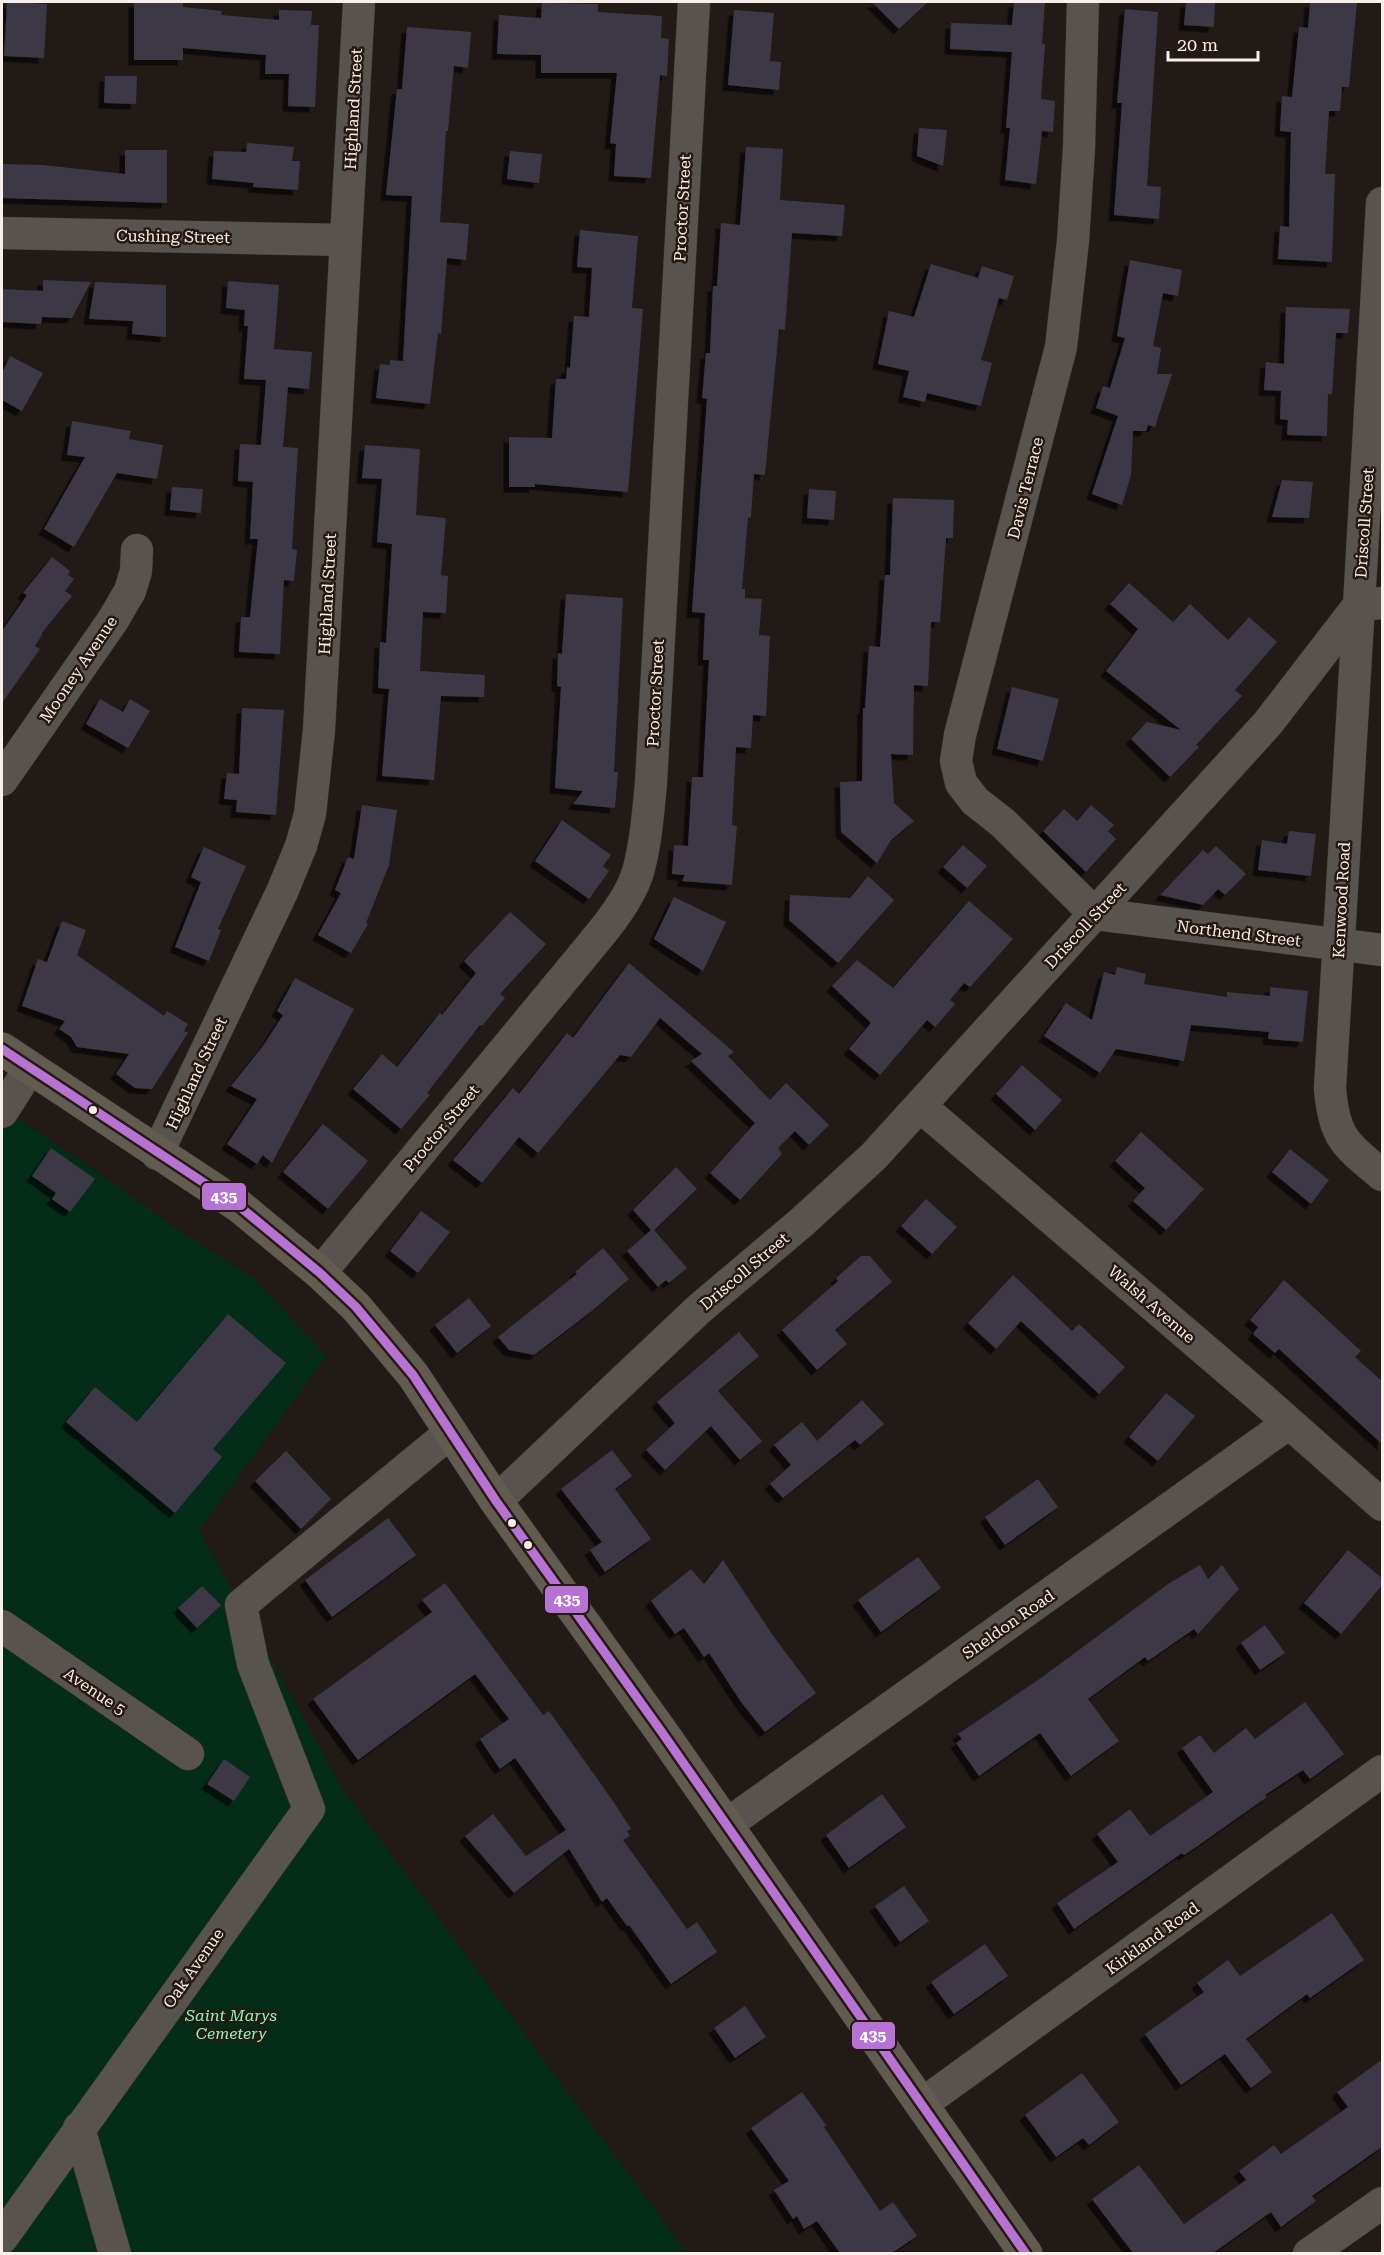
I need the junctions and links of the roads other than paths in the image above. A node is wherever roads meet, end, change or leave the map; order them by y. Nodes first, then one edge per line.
1 (359, 2) edge
2 (694, 2) edge
3 (1083, 2) edge
4 (1383, 203) edge
5 (2, 233) edge
6 (345, 240) junction
7 (137, 550) dead end
8 (1371, 604) edge
9 (2, 780) edge
10 (1095, 914) junction
11 (1339, 946) junction
12 (1383, 950) edge
13 (2, 1049) edge
14 (30, 1068) junction
15 (920, 1106) junction
16 (2, 1112) edge
17 (158, 1154) junction
18 (1383, 1174) edge
19 (313, 1267) junction
20 (1289, 1423) junction
21 (451, 1432) junction
22 (496, 1501) junction
23 (1383, 1505) edge
24 (2, 1626) edge
25 (188, 1755) dead end
26 (1383, 1771) edge
27 (726, 1825) junction
28 (922, 2104) junction
29 (79, 2128) junction
30 (1383, 2204) edge
31 (2, 2238) edge
32 (116, 2253) edge
33 (1026, 2253) edge
34 (1309, 2253) edge

1 - 6 street, Highland Street
2 - 19 street, Proctor Street
3 - 10 street, Davis Terrace
4 - 8 street, Driscoll Street
5 - 6 street, Cushing Street
6 - 17 street, Highland Street
7 - 9 street, Mooney Avenue
8 - 10 street, Driscoll Street
8 - 11 street, Kenwood Road
10 - 11 street, Northend Street
10 - 15 street, Driscoll Street
11 - 12 street, Northend Street
11 - 18 street, Kenwood Road
13 - 14 highway
14 - 16 street
14 - 17 highway
15 - 20 street, Walsh Avenue
15 - 22 street, Driscoll Street
17 - 19 highway
19 - 21 highway
20 - 23 street, Walsh Avenue
20 - 27 street, Sheldon Road
21 - 22 highway
21 - 29 street, Oak Avenue
22 - 27 highway
24 - 25 street, Avenue 5
26 - 28 street, Kirkland Road
27 - 28 highway
28 - 33 highway
29 - 31 street, Oak Avenue
29 - 32 street
30 - 34 street

